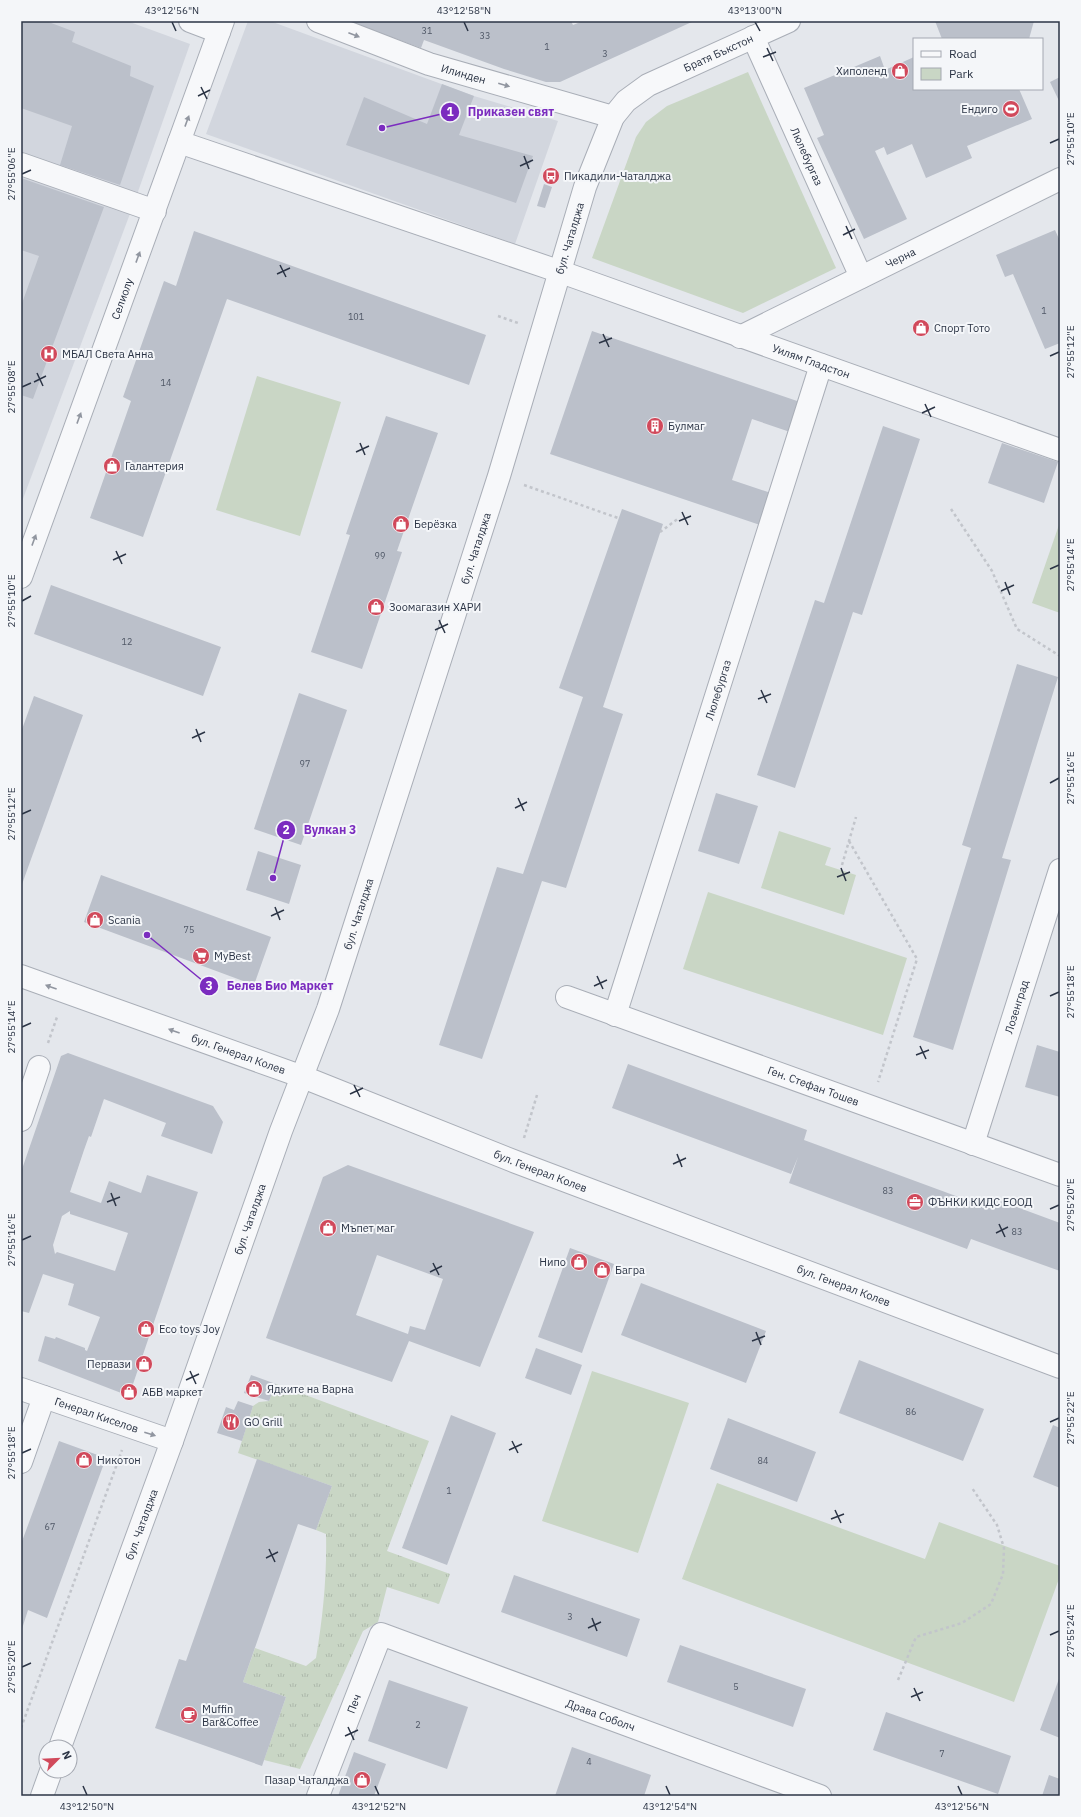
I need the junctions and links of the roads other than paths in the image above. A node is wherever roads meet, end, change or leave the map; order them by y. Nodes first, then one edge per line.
1 (190, 21) edge
2 (318, 21) edge
3 (789, 21) edge
4 (221, 26) edge
5 (753, 37) junction
6 (648, 85) joint
7 (613, 117) junction
8 (180, 142) junction
9 (21, 164) edge
10 (1060, 179) edge
11 (155, 211) junction
12 (561, 272) junction
13 (861, 277) junction
14 (740, 337) junction
15 (821, 365) junction
16 (1060, 450) edge
17 (21, 577) edge
18 (1060, 870) edge
19 (21, 976) edge
20 (567, 997) dead end
21 (615, 1015) junction
22 (39, 1067) road end
23 (303, 1077) junction
24 (21, 1120) edge
25 (973, 1144) junction
26 (1060, 1175) edge
27 (1060, 1367) edge
28 (21, 1389) edge
29 (44, 1397) junction
30 (172, 1441) junction
31 (21, 1462) edge
32 (382, 1634) joint
33 (63, 1739) edge
34 (48, 1779) edge
35 (42, 1796) edge
36 (318, 1796) edge
37 (820, 1796) edge

1 - 4 street
2 -> 7 street, Илинден
3 - 5 street, Братя Бъкстон
8 -> 4 street, Селиолу
5 - 6 street, Братя Бъкстон
5 - 13 street, Люлебургаз
6 - 7 street, бул. Чаталджа
7 - 12 street, бул. Чаталджа
8 - 11 street, Селиолу
8 - 12 street, Уилям Гладстон
9 - 11 street
10 - 13 street, Черна
17 -> 11 street, Селиолу
12 - 14 street, Уилям Гладстон
12 - 23 street, бул. Чаталджа
13 - 14 street, Черна
14 - 15 street, Уилям Гладстон
15 - 16 street, Уилям Гладстон
15 - 21 street, Люлебургаз
18 - 25 street, Лозенград
23 -> 19 street, бул. Генерал Колев
20 - 21 street, Ген. Стефан Тошев
21 - 25 street, Ген. Стефан Тошев
22 - 24 street
23 - 27 street, бул. Генерал Колев
23 - 30 street, бул. Чаталджа
25 - 26 street, Ген. Стефан Тошев
28 - 29 street, Генерал Киселов
29 -> 30 street, Генерал Киселов
29 - 31 street
30 - 33 street, бул. Чаталджа
32 - 36 street, Печ
32 - 37 street, Драва Соболч
34 - 35 street

